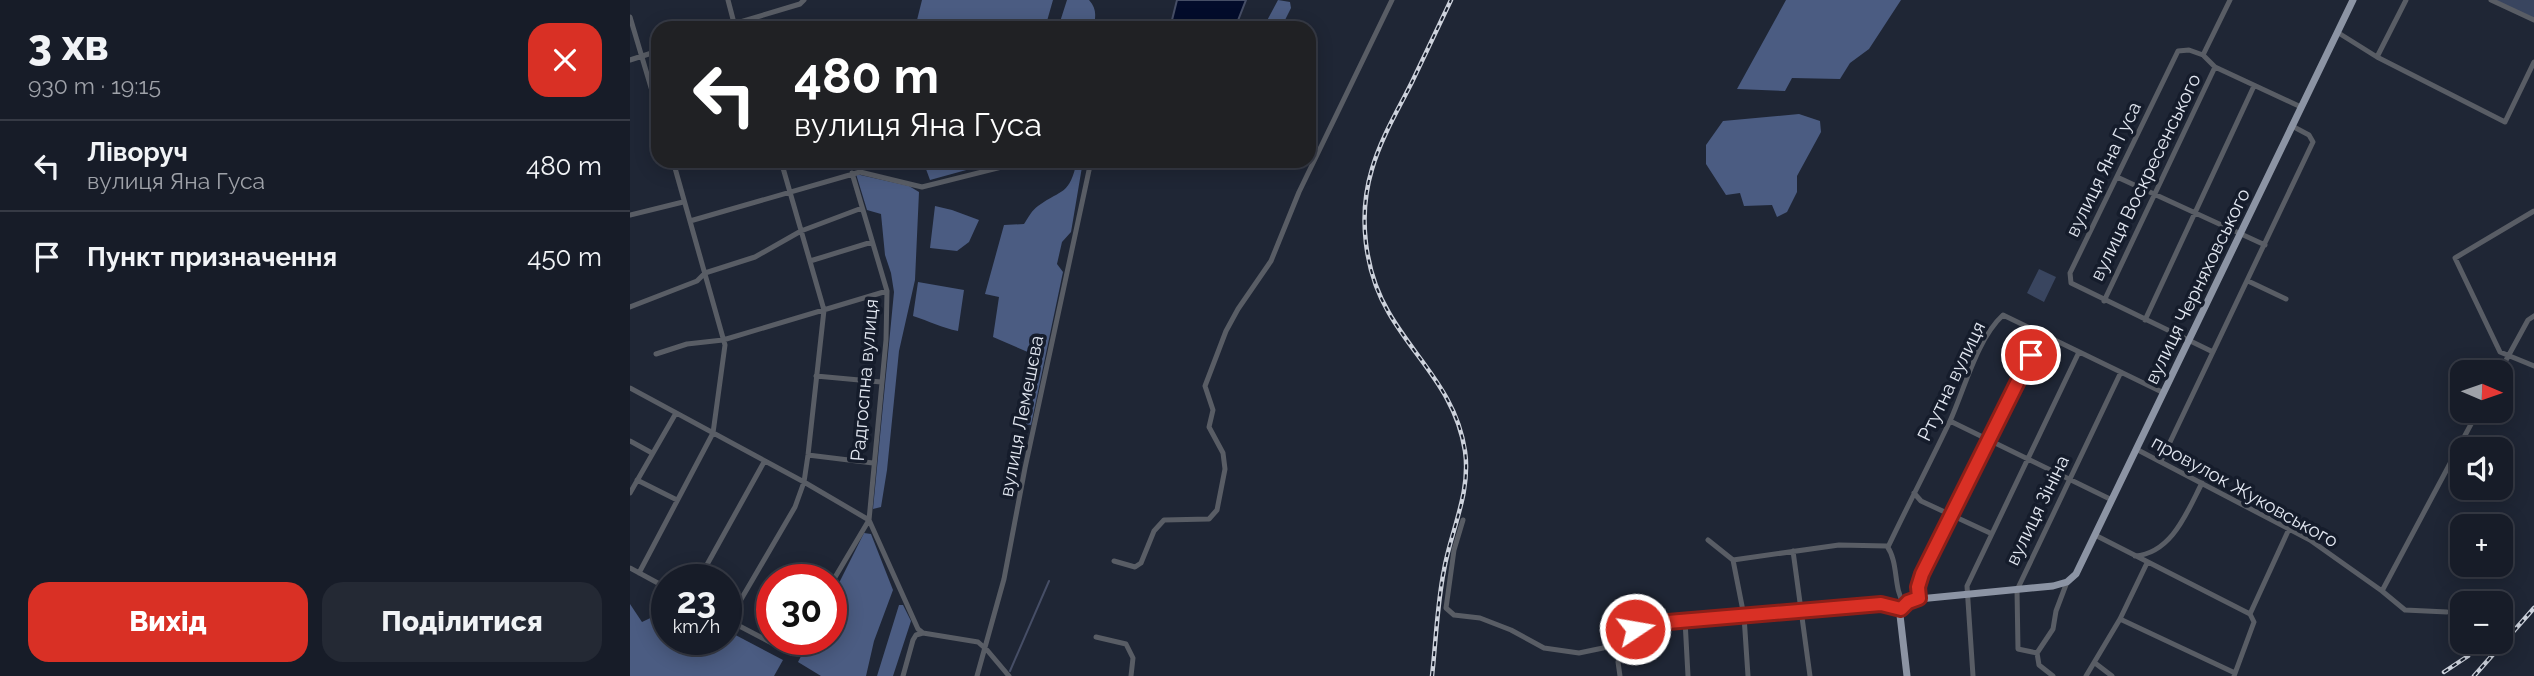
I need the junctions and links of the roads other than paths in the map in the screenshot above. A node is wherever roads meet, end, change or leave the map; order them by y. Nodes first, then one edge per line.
1 (728, 0) edge
2 (804, 0) edge
3 (1392, 0) edge
4 (2230, 0) edge
5 (2353, 0) edge
6 (2406, 0) edge
7 (2491, 0) edge
8 (630, 17) edge
9 (2534, 20) edge
10 (735, 21) edge
11 (748, 21) edge
12 (2337, 32) junction
13 (651, 54) edge
14 (2203, 55) junction
15 (642, 57) junction
16 (2377, 57) junction
17 (630, 61) edge
18 (2534, 62) edge
19 (2215, 67) junction
20 (2254, 86) junction
21 (651, 87) edge
22 (2301, 107) junction
23 (2292, 125) junction
24 (1316, 157) edge
25 (675, 168) edge
26 (783, 168) edge
27 (998, 168) edge
28 (1090, 168) edge
29 (1311, 168) edge
30 (852, 173) junction
31 (2117, 177) junction
32 (790, 190) junction
33 (2155, 194) junction
34 (683, 202) junction
35 (862, 208) junction
36 (2195, 211) junction
37 (2534, 211) edge
38 (630, 215) edge
39 (690, 221) junction
40 (801, 231) junction
41 (2240, 233) junction
42 (872, 242) junction
43 (2265, 245) junction
44 (810, 261) junction
45 (705, 273) junction
46 (2248, 281) junction
47 (887, 291) junction
48 (2286, 299) dead end
49 (2104, 301) junction
50 (630, 307) edge
51 (824, 310) junction
52 (2534, 316) edge
53 (2144, 320) junction
54 (2041, 334) junction
55 (723, 340) junction
56 (2189, 341) junction
57 (2079, 352) junction
58 (2213, 352) junction
59 (656, 354) dead end
60 (2507, 357) junction
61 (2505, 360) edge
62 (2534, 366) edge
63 (2121, 372) junction
64 (816, 376) junction
65 (881, 382) junction
66 (630, 388) edge
67 (2164, 393) junction
68 (676, 413) junction
69 (1950, 421) junction
70 (2471, 424) edge
71 (713, 433) junction
72 (1989, 440) junction
73 (630, 441) edge
74 (2136, 449) junction
75 (652, 453) junction
76 (808, 455) junction
77 (2027, 459) junction
78 (2161, 461) junction
79 (764, 462) junction
80 (873, 463) junction
81 (637, 480) junction
82 (2069, 480) junction
83 (804, 482) junction
84 (2202, 483) junction
85 (1914, 492) junction
86 (630, 493) edge
87 (677, 500) junction
88 (2112, 500) junction
89 (1953, 515) junction
90 (869, 520) junction
91 (1463, 520) dead end
92 (2289, 529) junction
93 (1990, 533) junction
94 (2095, 535) junction
95 (1708, 540) dead end
96 (1887, 546) junction
97 (1793, 551) junction
98 (2135, 556) junction
99 (1733, 560) junction
100 (1114, 561) dead end
101 (2147, 563) junction
102 (707, 564) edge
103 (843, 564) edge
104 (630, 568) edge
105 (639, 573) junction
106 (651, 579) edge
107 (2067, 582) junction
108 (2017, 590) junction
109 (2382, 591) junction
110 (742, 595) edge
111 (1966, 595) junction
112 (1919, 598) junction
113 (1902, 607) junction
114 (1803, 611) junction
115 (2447, 612) dead end
116 (2250, 614) junction
117 (1744, 616) junction
118 (2120, 619) junction
119 (1685, 620) junction
120 (923, 633) junction
121 (1626, 635) junction
122 (1096, 637) dead end
123 (984, 647) junction
124 (2037, 653) junction
125 (2095, 663) junction
126 (2234, 674) edge
127 (903, 676) edge
128 (977, 676) edge
129 (1009, 676) edge
130 (1131, 676) edge
131 (1619, 676) edge
132 (1688, 676) edge
133 (1748, 676) edge
134 (1810, 676) edge
135 (1907, 676) edge
136 (1973, 676) edge
137 (2053, 676) edge
138 (2086, 676) edge
139 (2112, 676) edge

1 - 10 street
2 - 11 street
3 - 24 street
4 - 14 street
5 - 12 main road, вулиця Черняховського
6 - 16 street
7 - 9 street
8 - 15 street
12 - 16 street
12 - 22 main road, вулиця Черняховського
13 - 15 street
14 - 19 street
14 - 31 street, вулиця Яна Гуса
15 - 17 street
15 - 21 street
16 - 18 street
19 - 20 street
19 - 33 street, вулиця Воскресенського
20 - 22 street
20 - 36 street
22 - 23 main road, вулиця Черняховського
23 - 41 main road, вулиця Черняховського
23 - 43 street
25 - 34 street
26 - 32 street
27 - 30 street
28 - 123 street, вулиця Лемешєва
29 - 100 street
30 - 32 street
30 - 35 street, Радгоспна вулиця
31 - 33 street
31 - 49 street, вулиця Яна Гуса
32 - 39 street
32 - 40 street
33 - 36 street
33 - 49 street, вулиця Воскресенського
34 - 38 street
34 - 39 street
35 - 40 street
35 - 42 street, Радгоспна вулиця
36 - 41 street
36 - 53 street
37 - 60 street
39 - 45 street
40 - 44 street
40 - 45 street
41 - 43 street
41 - 56 main road, вулиця Черняховського
42 - 44 street
42 - 47 street, Радгоспна вулиця
43 - 46 street
44 - 51 street
45 - 50 street
45 - 55 street
46 - 48 street
46 - 58 street
47 - 51 street
47 - 65 street, Радгоспна вулиця
49 - 53 street
51 - 55 street
51 - 64 street
52 - 60 street
53 - 56 street
54 - 57 street, Ртутна вулиця
54 - 69 street, Ртутна вулиця
54 - 72 street
55 - 59 street
55 - 71 street
56 - 58 street
56 - 67 main road, вулиця Черняховського
57 - 63 street, Ртутна вулиця
57 - 77 street
58 - 78 street
60 - 61 street
60 - 62 street
63 - 67 street, Ртутна вулиця
63 - 82 street, вулиця Зініна
64 - 65 street
64 - 76 street
65 - 80 street, Радгоспна вулиця
66 - 68 street
67 - 74 main road, вулиця Черняховського
68 - 71 street
68 - 75 street
69 - 72 street
69 - 85 street, Ртутна вулиця
70 - 109 street
71 - 79 street
71 - 87 street
72 - 77 street
72 - 89 street
73 - 75 street
74 - 78 street, провулок Жуковського
74 - 88 main road, вулиця Черняховського
75 - 81 street
76 - 80 street
76 - 83 street
77 - 82 street
77 - 93 street
78 - 84 street, провулок Жуковського
79 - 83 street
79 - 102 street
80 - 90 street, Радгоспна вулиця
81 - 86 street
81 - 87 street
82 - 88 street
82 - 108 street, вулиця Зініна
83 - 90 street
83 - 110 street
84 - 92 street, провулок Жуковського
84 - 98 street
85 - 89 street
85 - 96 street, Ртутна вулиця
87 - 105 street
88 - 94 main road, вулиця Черняховського
89 - 93 street
89 - 112 street
90 - 103 street, Радгоспна вулиця
90 - 120 street
91 - 121 street
92 - 109 street, провулок Жуковського
92 - 116 street
93 - 111 street
94 - 98 street
94 - 107 main road, вулиця Черняховського
95 - 99 street
96 - 97 street
96 - 113 street
97 - 99 street
97 - 114 street
98 - 101 street
99 - 117 street
101 - 116 street
101 - 118 street
104 - 105 street
105 - 106 street
107 - 108 main road
107 - 124 street
108 - 111 main road
108 - 124 street, вулиця Зініна
109 - 115 street, провулок Жуковського
111 - 112 main road
111 - 136 street
112 - 113 main road
113 - 114 street
113 - 135 main road
114 - 117 street
114 - 134 street
116 - 126 street
117 - 119 street
117 - 133 street
118 - 125 street
118 - 126 street
119 - 121 street
119 - 132 street
120 - 123 street
120 - 127 street
121 - 131 street
122 - 130 street
123 - 128 street, вулиця Лемешєва
123 - 129 street
124 - 137 street
125 - 138 street
125 - 139 street

